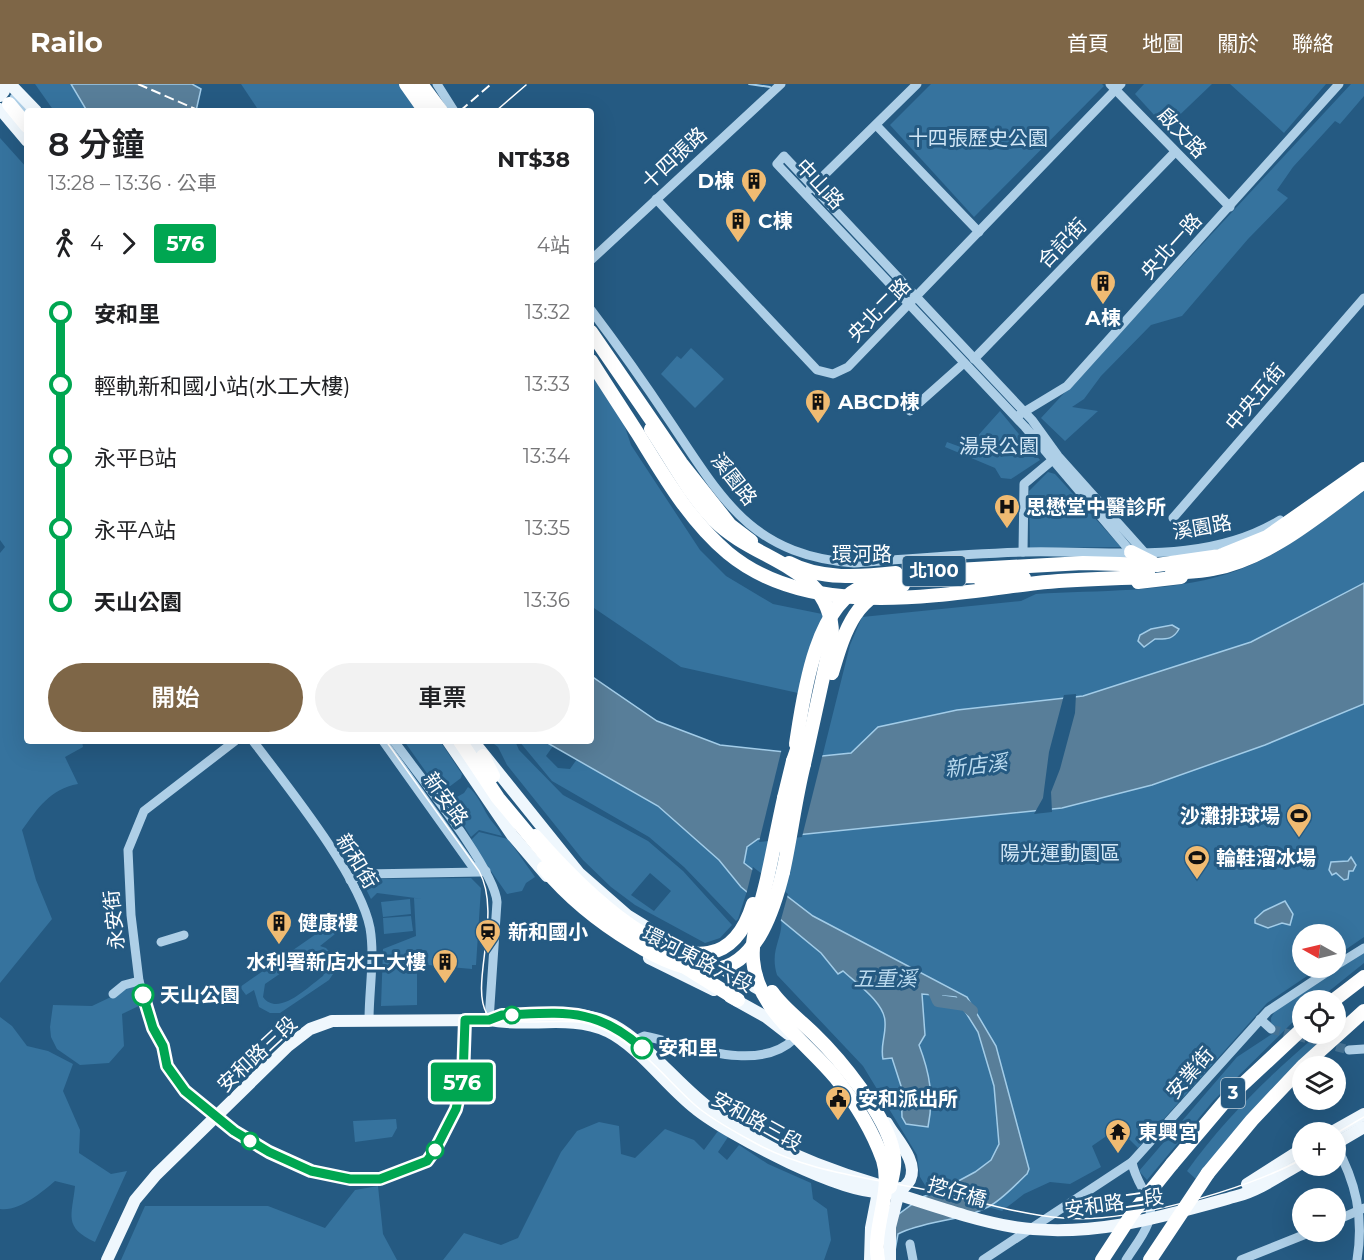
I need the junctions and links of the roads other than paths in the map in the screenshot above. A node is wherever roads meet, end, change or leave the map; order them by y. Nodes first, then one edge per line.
1 (1, 84) edge
2 (9, 84) edge
3 (406, 84) edge
4 (422, 84) edge
5 (437, 84) edge
6 (781, 84) edge
7 (917, 84) edge
8 (1339, 84) edge
9 (1115, 86) edge
10 (7, 103) edge
11 (33, 108) edge
12 (423, 108) edge
13 (439, 108) edge
14 (452, 108) edge
15 (24, 112) edge
16 (24, 117) edge
17 (24, 123) edge
18 (876, 125) junction
19 (24, 129) edge
20 (24, 135) edge
21 (1175, 152) junction
22 (812, 186) junction
23 (806, 194) junction
24 (656, 199) junction
25 (1230, 207) junction
26 (979, 232) junction
27 (594, 257) edge
28 (916, 297) junction
29 (1364, 298) edge
30 (909, 305) junction
31 (594, 314) edge
32 (594, 336) edge
33 (594, 337) edge
34 (594, 353) edge
35 (974, 359) junction
36 (964, 363) junction
37 (594, 366) edge
38 (910, 411) dead end
39 (1020, 414) junction
40 (648, 430) junction
41 (1055, 459) junction
42 (1364, 461) edge
43 (1364, 469) edge
44 (1364, 482) edge
45 (1173, 518) dead end
46 (1023, 552) junction
47 (1145, 561) junction
48 (1113, 564) junction
49 (1212, 570) junction
50 (981, 578) junction
51 (998, 591) junction
52 (231, 744) edge
53 (256, 744) edge
54 (384, 744) edge
55 (396, 744) edge
56 (452, 744) edge
57 (452, 744) edge
58 (462, 744) edge
59 (474, 744) edge
60 (483, 756) junction
61 (799, 763) junction
62 (789, 803) junction
63 (486, 871) junction
64 (350, 880) junction
65 (184, 935) dead end
66 (161, 942) dead end
67 (1364, 948) edge
68 (1346, 959) edge
69 (1364, 977) edge
70 (1317, 978) edge
71 (139, 981) junction
72 (756, 987) junction
73 (1346, 991) edge
74 (113, 994) dead end
75 (742, 1002) junction
76 (777, 1007) junction
77 (1364, 1011) edge
78 (1260, 1019) junction
79 (369, 1020) junction
80 (465, 1020) junction
81 (489, 1020) junction
82 (1271, 1029) tunnel mouth
83 (1292, 1038) edge
84 (794, 1039) junction
85 (630, 1043) junction
86 (1364, 1049) edge
87 (1349, 1050) tunnel mouth
88 (1314, 1056) edge
89 (1292, 1078) edge
90 (1364, 1114) edge
91 (216, 1118) junction
92 (876, 1124) junction
93 (1346, 1124) edge
94 (1364, 1127) edge
95 (890, 1128) junction
96 (1346, 1138) edge
97 (1292, 1156) edge
98 (1132, 1162) junction
99 (903, 1165) junction
100 (1346, 1165) edge
101 (1292, 1168) edge
102 (890, 1192) junction
103 (1233, 1196) junction
104 (1362, 1209) edge
105 (874, 1211) junction
106 (892, 1214) junction
107 (1346, 1216) edge
108 (1150, 1220) junction
109 (998, 1223) joint
110 (1032, 1230) junction
111 (1292, 1240) edge
112 (910, 1244) dead end
113 (107, 1260) edge
114 (870, 1260) edge
115 (878, 1260) edge
116 (882, 1260) edge
117 (890, 1260) edge
118 (913, 1260) edge
119 (983, 1260) edge
120 (1102, 1260) edge
121 (1126, 1260) edge
122 (1150, 1260) edge
123 (1241, 1260) edge
124 (1357, 1260) edge

1 - 10 main road
2 - 11 main road
3 - 12 highway
4 - 13 highway
5 - 14 street
6 - 24 street, 十四張路
7 - 18 street
8 - 25 street, 央北一路
9 - 21 street, 啟文路
9 - 26 street, 央北二路
10 - 15 street
10 - 16 highway
10 - 17 highway
10 - 19 street
10 - 20 main road
18 - 22 street
18 - 26 street
21 - 25 street, 啟文路
21 - 35 street, 合記街
22 - 23 street
22 - 23 street, 中山路
22 - 28 street, 中山路
23 - 30 street, 中山路
24 - 27 street, 十四張路
24 - 30 street, 央北二路
25 - 39 street, 央北一路
26 - 28 street, 央北二路
28 - 30 street, 央北二路
28 - 35 street, 中山路
29 - 45 street, 中央五街
30 - 36 street, 中山路
31 - 46 street, 溪園路
32 - 48 highway, 環河路 / 北100
33 - 40 highway
34 - 40 highway
35 - 39 street, 中山路
36 - 38 street
36 - 39 street, 中山路
37 - 51 highway, 環河路 / 北100
39 - 41 street, 中山路
40 - 61 highway, bridge
41 - 46 street
41 - 47 street, 中山路
42 - 47 street, 溪園路
43 - 47 highway, 環河路 / 北100
44 - 49 highway, 環河路 / 北100
46 - 47 street, 溪園路
47 - 48 highway, 環河路 / 北100
47 - 49 highway, 環河路 / 北100
47 - 50 highway
47 - 51 highway, 環河路 / 北100
48 - 50 highway
49 - 51 highway
50 - 61 highway, bridge
50 - 61 highway, bridge
52 - 71 street, 永安街
53 - 64 street, 新和街
54 - 63 street, 新安路
55 - 63 street, 新安路
56 - 62 highway, bridge
57 - 75 main road, 環河東路六段
58 - 75 highway
59 - 60 main road, 環河東路六段
60 - 62 highway, bridge
60 - 72 main road, 環河東路六段
61 - 62 highway
62 - 76 highway, bridge
63 - 64 street
63 - 81 street, 新安路
64 - 79 street, 新和街
65 - 66 street
67 - 68 street, 安業街
69 - 73 highway
70 - 78 street, 安業街
71 - 74 street
71 - 91 street, 永安街
72 - 75 main road
72 - 95 main road, 環河東路六段
75 - 84 main road, 環河東路六段
76 - 92 highway, bridge
76 - 115 highway, bridge
76 - 116 highway, bridge
77 - 88 highway, 3
78 - 82 street
78 - 98 street, 安業街
79 - 80 main road, 安和路三段
79 - 91 main road, 安和路三段
80 - 81 main road, 安和路三段
80 - 91 street, 永安街
81 - 85 main road, 安和路三段
83 - 120 highway, 3, bridge
84 - 85 street
84 - 102 main road, 環河東路六段
85 - 102 main road, 安和路三段
86 - 87 street
89 - 122 highway, 3, bridge
90 - 93 main road
91 - 113 main road, 安和路三段
92 - 99 highway
92 - 102 highway
94 - 96 main road
95 - 99 main road, 環河東路六段
95 - 102 main road, 環河東路六段
97 - 103 main road, 安和路二段
98 - 108 street
98 - 110 street, 安業街
99 - 102 main road, 環河東路六段
100 - 104 street
101 - 103 main road, 安和路二段
102 - 105 main road
102 - 106 main road
102 - 109 main road, 挖仔橋
103 - 108 main road, 安和路二段
104 - 107 street
104 - 124 street
105 - 106 main road
105 - 114 main road
106 - 117 main road
108 - 110 main road, 安和路二段
108 - 121 street
109 - 110 main road, 安和路二段
110 - 119 street, 安業街
111 - 123 street
112 - 118 street

